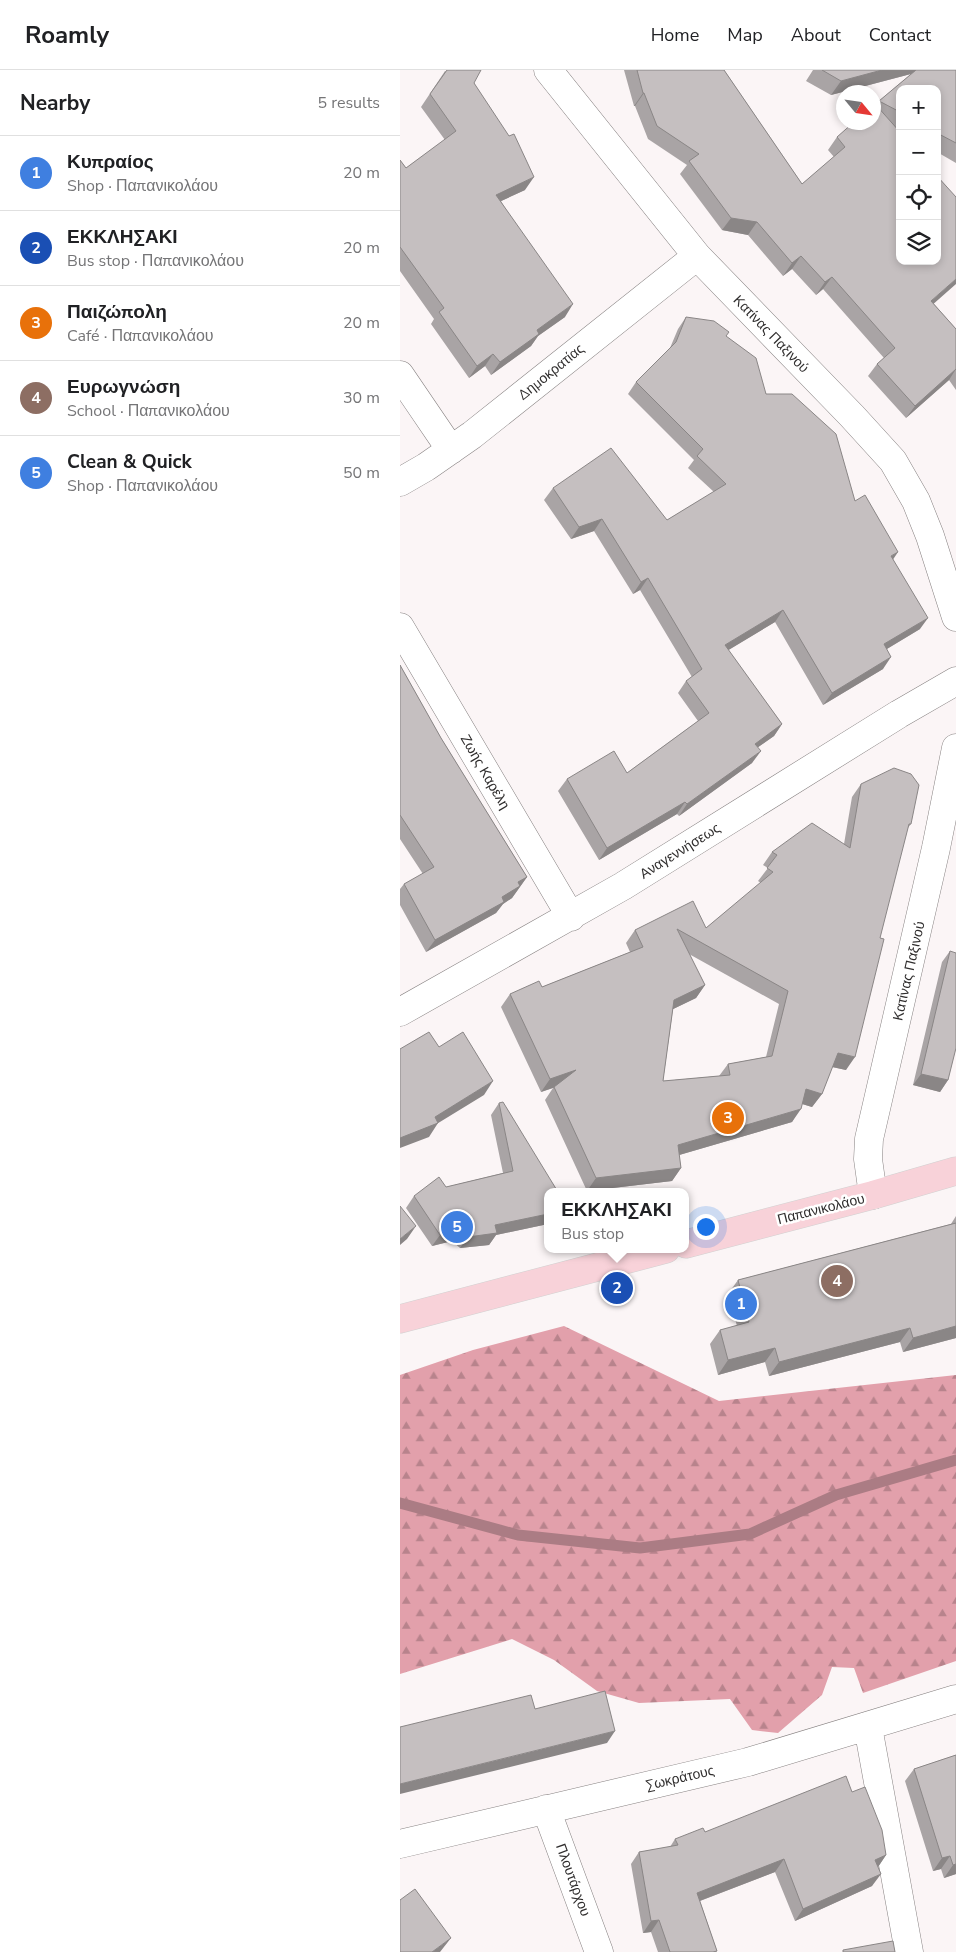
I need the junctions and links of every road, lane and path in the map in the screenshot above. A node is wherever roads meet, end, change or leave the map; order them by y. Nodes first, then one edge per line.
1 (548, 70) edge
2 (697, 256) junction
3 (400, 375) edge
4 (451, 450) junction
5 (400, 482) edge
6 (956, 617) edge
7 (400, 627) edge
8 (956, 681) edge
9 (956, 748) edge
10 (946, 848) edge
11 (571, 917) junction
12 (400, 1012) edge
13 (956, 1171) edge
14 (873, 1195) junction
15 (689, 1243) edge
16 (651, 1253) edge
17 (400, 1318) edge
18 (956, 1699) edge
19 (868, 1727) junction
20 (546, 1809) junction
21 (400, 1844) edge
22 (599, 1952) edge
23 (910, 1952) edge

1 - 2 street, Κατίνας Παξινού
2 - 4 street, Δημοκρατίας
2 - 6 street, Κατίνας Παξινού
3 - 4 street
4 - 5 street, Δημοκρατίας
7 - 11 street, Ζωής Καρέλη
8 - 11 street, Αναγεννήσεως
9 - 10 street, Κατίνας Παξινού
10 - 14 street, Κατίνας Παξινού
11 - 12 street, Αναγεννήσεως
13 - 14 main road, Παπανικολάου
14 - 15 main road, Παπανικολάου
16 - 17 main road
18 - 19 street, Σωκράτους
19 - 20 street, Σωκράτους
19 - 23 street
20 - 21 street, Σωκράτους
20 - 22 street, Πλουτάρχου

